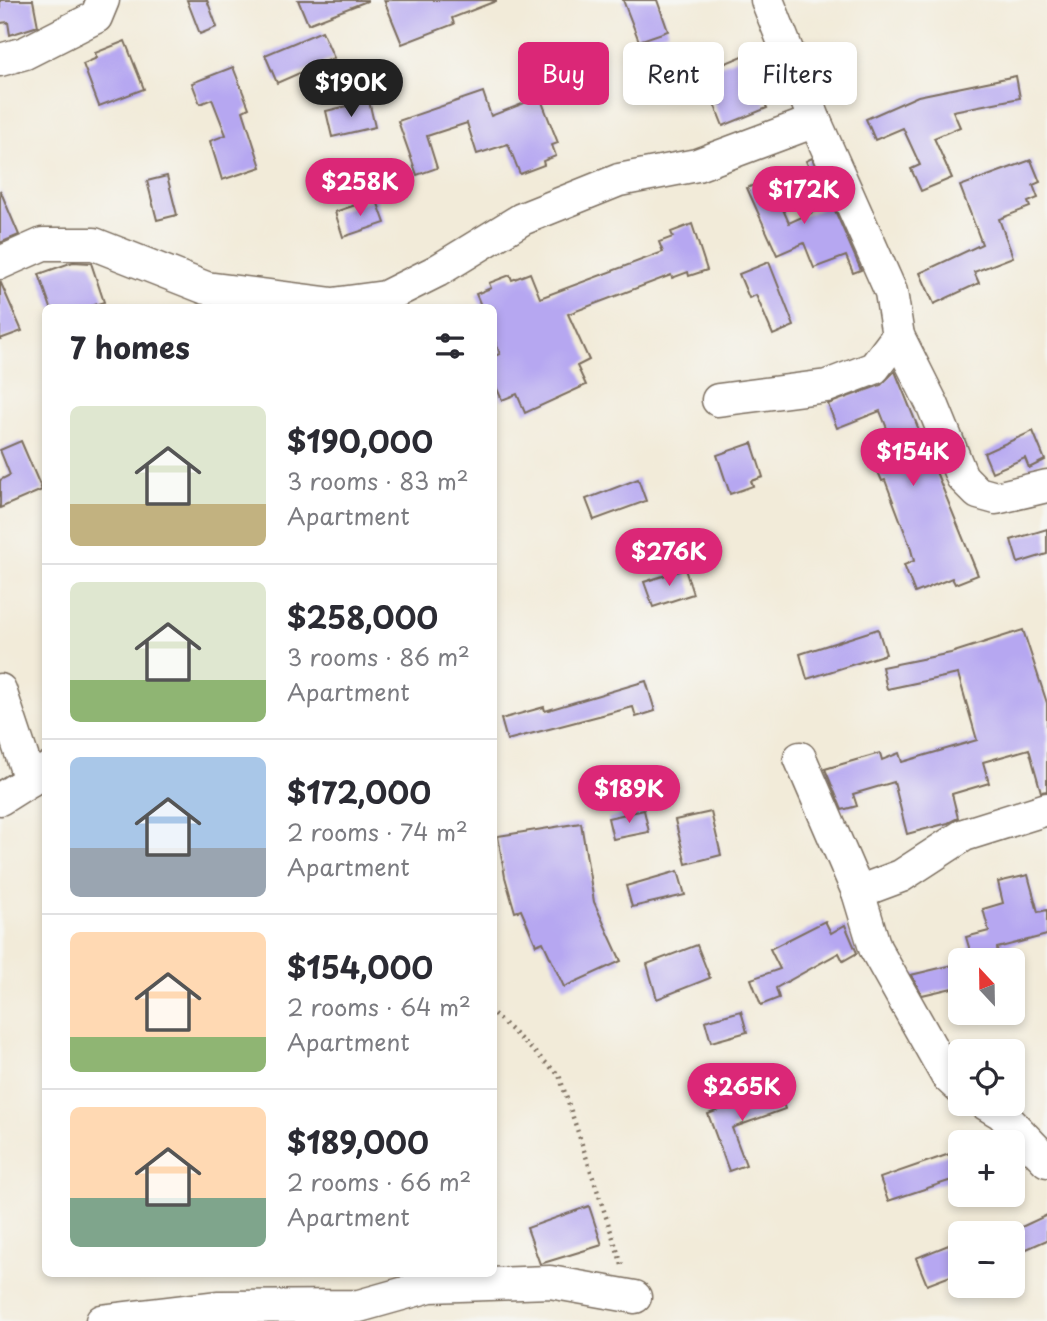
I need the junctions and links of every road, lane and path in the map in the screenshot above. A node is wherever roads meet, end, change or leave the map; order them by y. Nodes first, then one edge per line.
1 (103, 0) edge
2 (767, 0) edge
3 (0, 60) edge
4 (815, 121) junction
5 (0, 263) edge
6 (898, 336) junction
7 (718, 400) dead end
8 (1047, 486) edge
9 (0, 690) edge
10 (800, 758) dead end
11 (38, 775) edge
12 (0, 799) edge
13 (1047, 809) edge
14 (858, 892) junction
15 (497, 1017) edge
16 (948, 1077) edge
17 (1004, 1116) edge
18 (1047, 1161) edge
19 (635, 1297) joint
20 (102, 1321) edge

1 - 3 street
2 - 4 street
4 - 5 street
4 - 6 street
6 - 7 street
6 - 8 street
9 - 11 street
10 - 14 street
11 - 12 street
13 - 14 street
14 - 16 street
15 - 19 path
17 - 18 street
19 - 20 street

